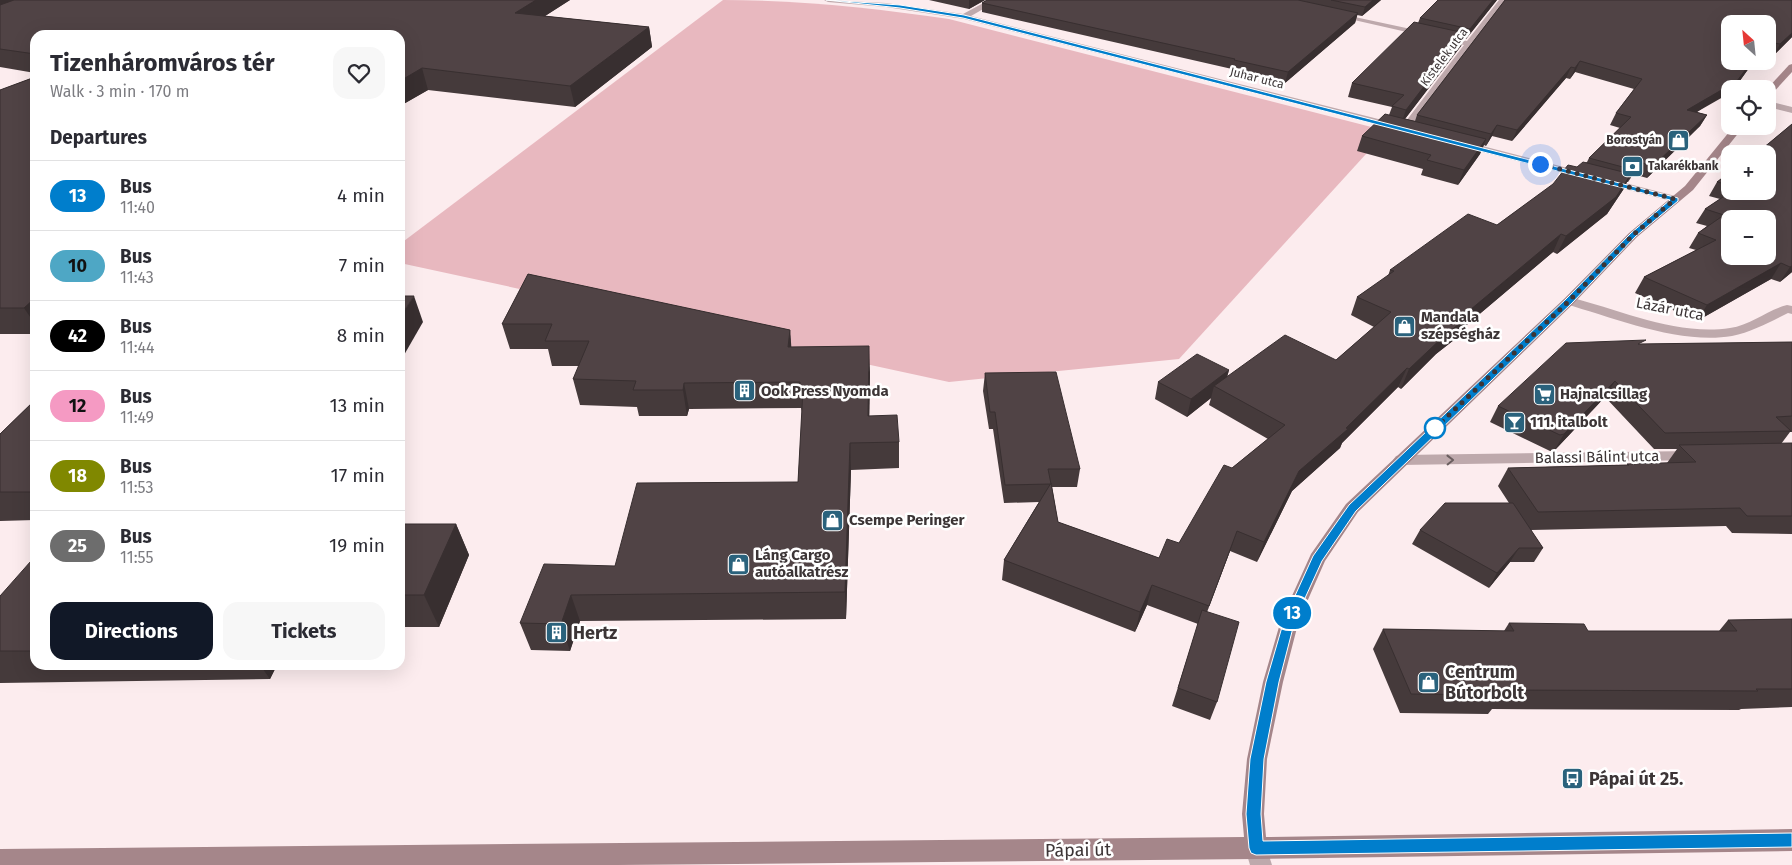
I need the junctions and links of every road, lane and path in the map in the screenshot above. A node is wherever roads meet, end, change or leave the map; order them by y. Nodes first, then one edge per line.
1 (828, 0) edge
2 (995, 0) edge
3 (1503, 0) edge
4 (1325, 13) edge
5 (964, 17) junction
6 (1469, 44) junction
7 (1792, 67) edge
8 (1776, 84) edge
9 (1776, 106) edge
10 (1792, 110) edge
11 (1410, 130) joint
12 (1732, 135) edge
13 (1454, 142) edge
14 (1588, 177) edge
15 (1598, 179) edge
16 (1675, 199) junction
17 (1569, 301) junction
18 (1790, 308) edge
19 (1704, 456) edge
20 (1401, 460) junction
21 (1792, 840) edge
22 (1259, 856) edge
23 (0, 860) edge

1 - 5 street, Juhar utca
2 - 5 street
3 - 6 street, Kistelek utca
4 - 6 street
5 - 11 street, Juhar utca
6 - 11 street, Kistelek utca
7 - 8 street
9 - 10 street
12 - 16 street
13 - 14 street
15 - 16 street
16 - 17 street
17 - 18 street, Lázár utca
17 - 20 street
20 -> 19 street, Balassi Bálint utca
20 - 22 street
21 - 22 street, Pápai út
22 - 23 street, Pápai út

